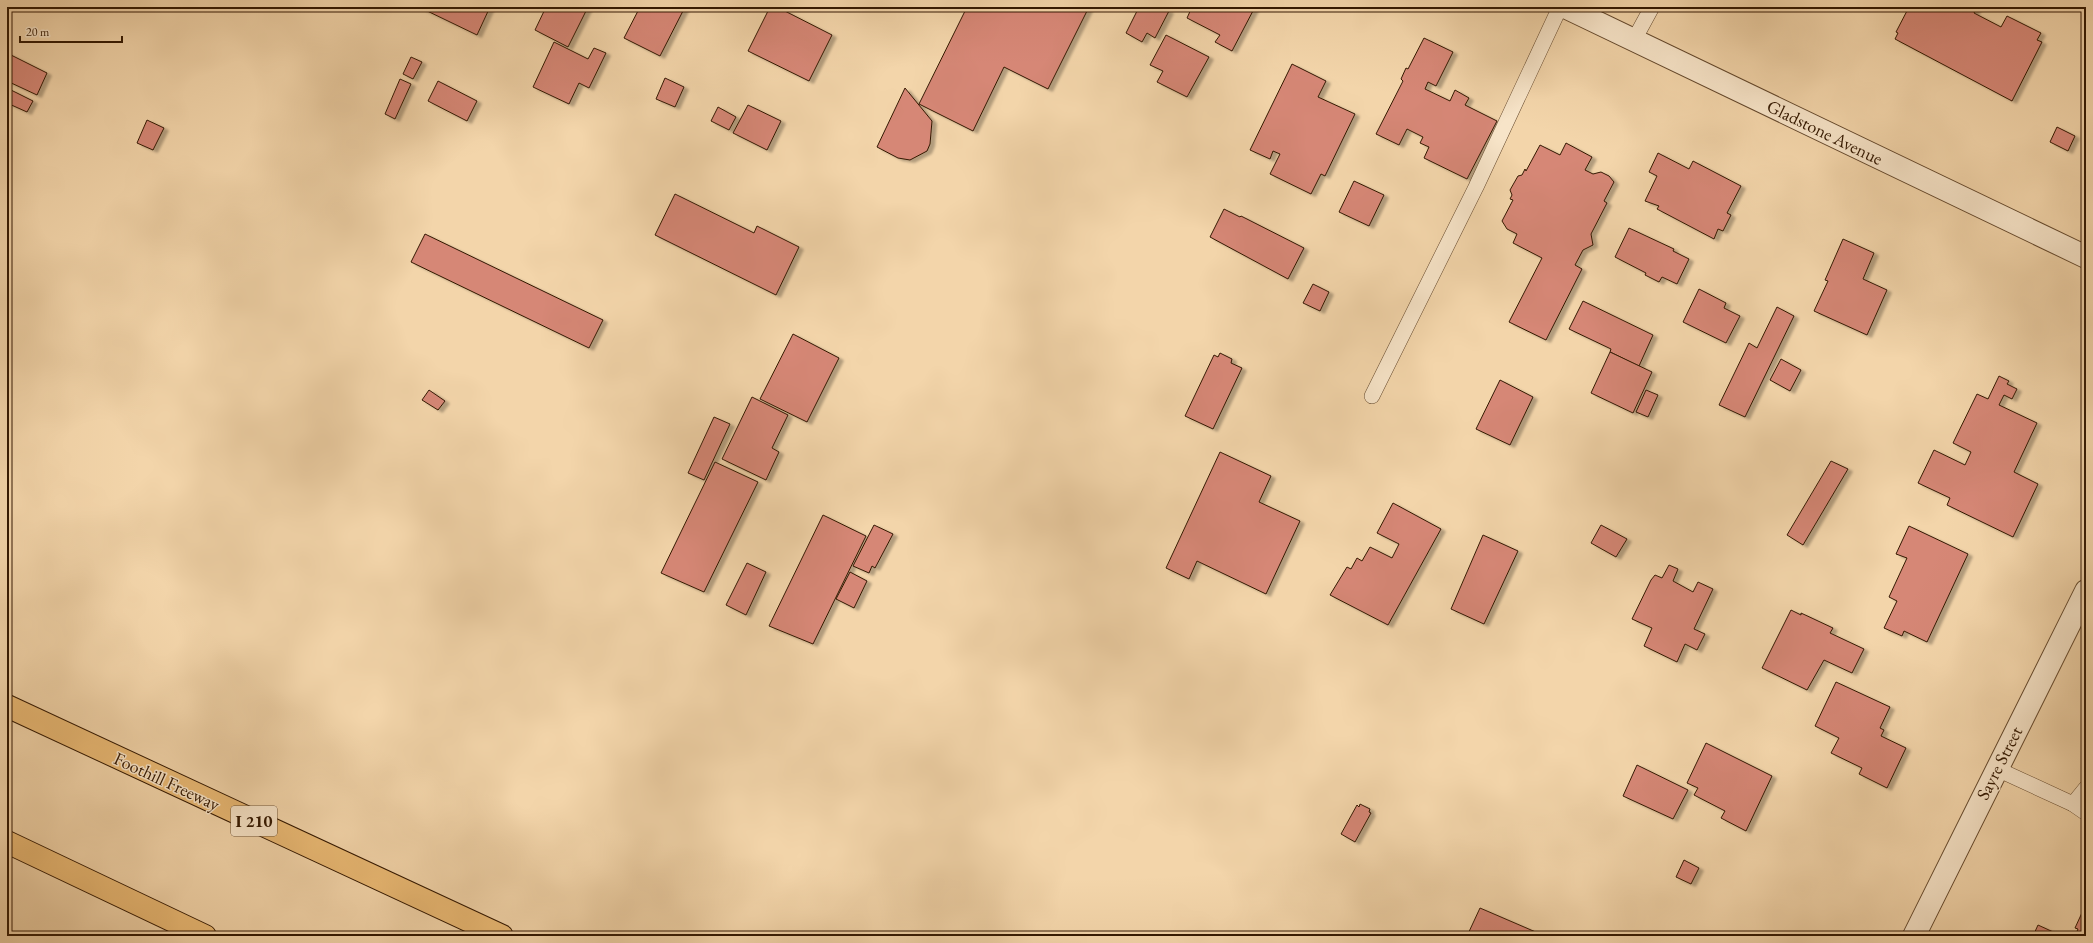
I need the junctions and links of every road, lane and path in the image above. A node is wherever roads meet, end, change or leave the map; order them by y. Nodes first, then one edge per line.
1 (1560, 7) edge
2 (1565, 7) edge
3 (1652, 7) edge
4 (1634, 40) junction
5 (2086, 258) edge
6 (1372, 396) dead end
7 (2086, 591) edge
8 (7, 706) edge
9 (1997, 769) junction
10 (2086, 788) edge
11 (2074, 804) junction
12 (2086, 813) edge
13 (7, 842) edge
14 (206, 936) edge
15 (502, 936) edge
16 (1914, 936) edge

1 - 6 lane
2 - 4 street, Gladstone Avenue
3 - 4 lane
4 - 5 street, Gladstone Avenue
7 - 9 street, Sayre Street
8 - 15 highway, Foothill Freeway / I 210
9 - 11 lane
9 - 16 street, Sayre Street
10 - 11 lane
11 - 12 lane
13 - 14 highway

